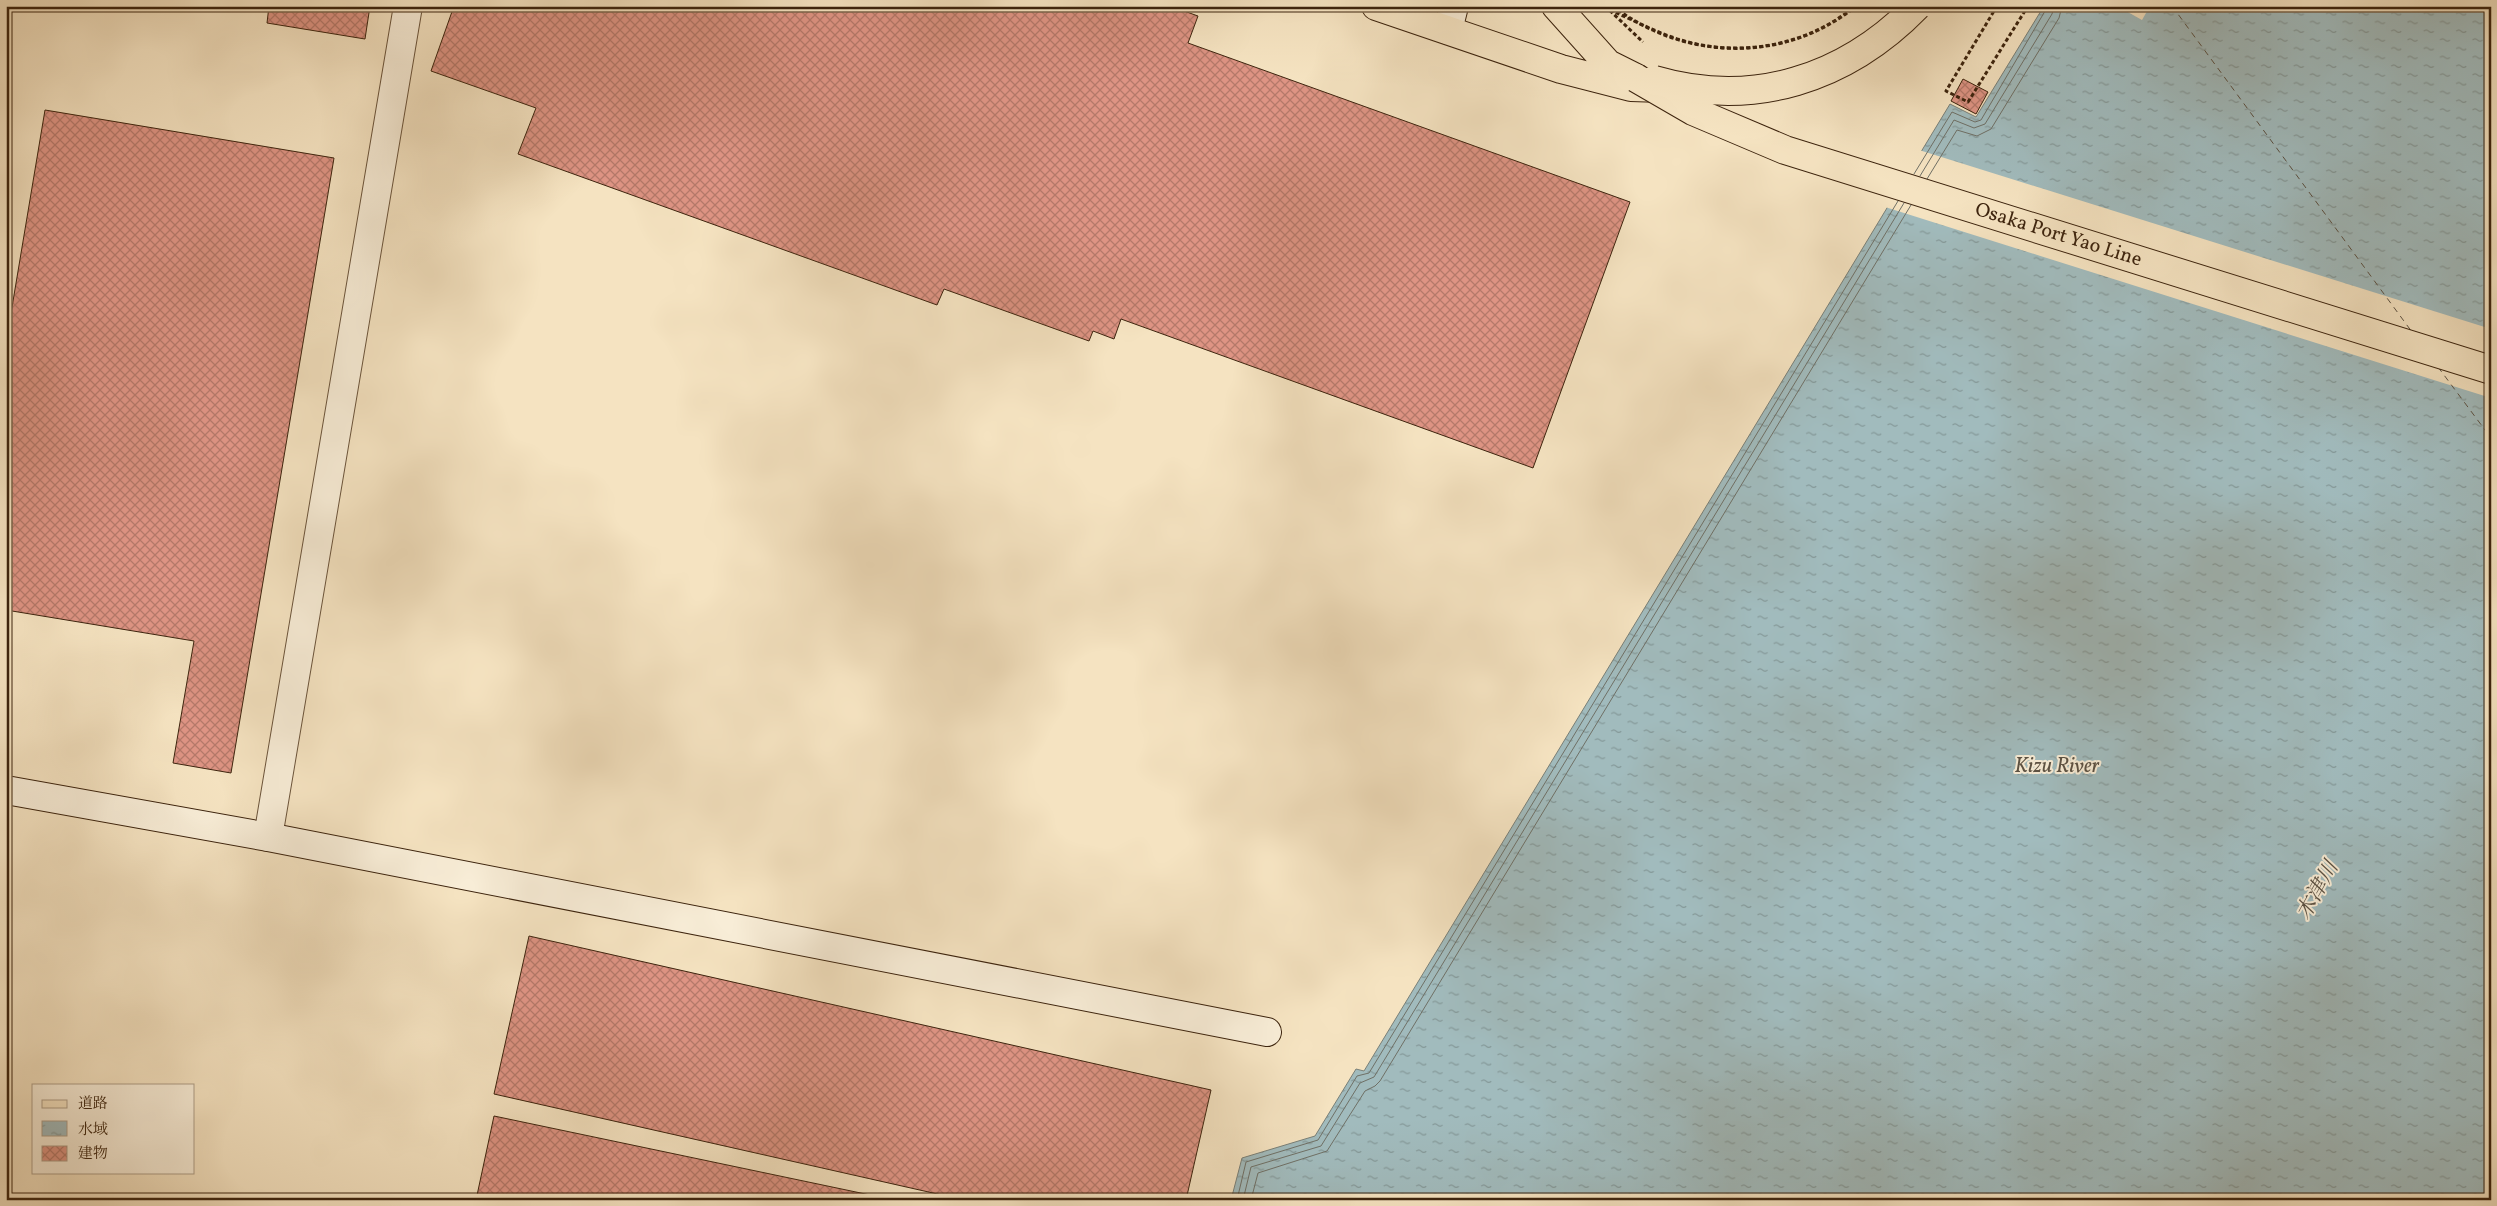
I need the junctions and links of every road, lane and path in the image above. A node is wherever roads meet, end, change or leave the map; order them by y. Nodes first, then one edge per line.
1 (408, 6) edge
2 (1378, 6) edge
3 (1557, 6) edge
4 (1604, 6) edge
5 (1613, 6) edge
6 (1855, 6) edge
7 (1911, 6) edge
8 (1917, 6) edge
9 (1997, 6) edge
10 (2028, 6) edge
11 (1451, 18) edge
12 (1647, 45) dead end
13 (1715, 48) junction
14 (2491, 370) edge
15 (6, 790) edge
16 (268, 837) junction
17 (1267, 1032) dead end

1 - 16 street
2 - 11 main road
3 - 8 main road, bridge
3 - 14 main road, Osaka Port Yao Line, bridge
4 - 12 path, bridge
4 - 13 path, bridge
5 - 13 path, bridge
6 - 13 path, bridge
7 - 11 main road, bridge
9 - 10 path
15 - 16 street
16 - 17 street

